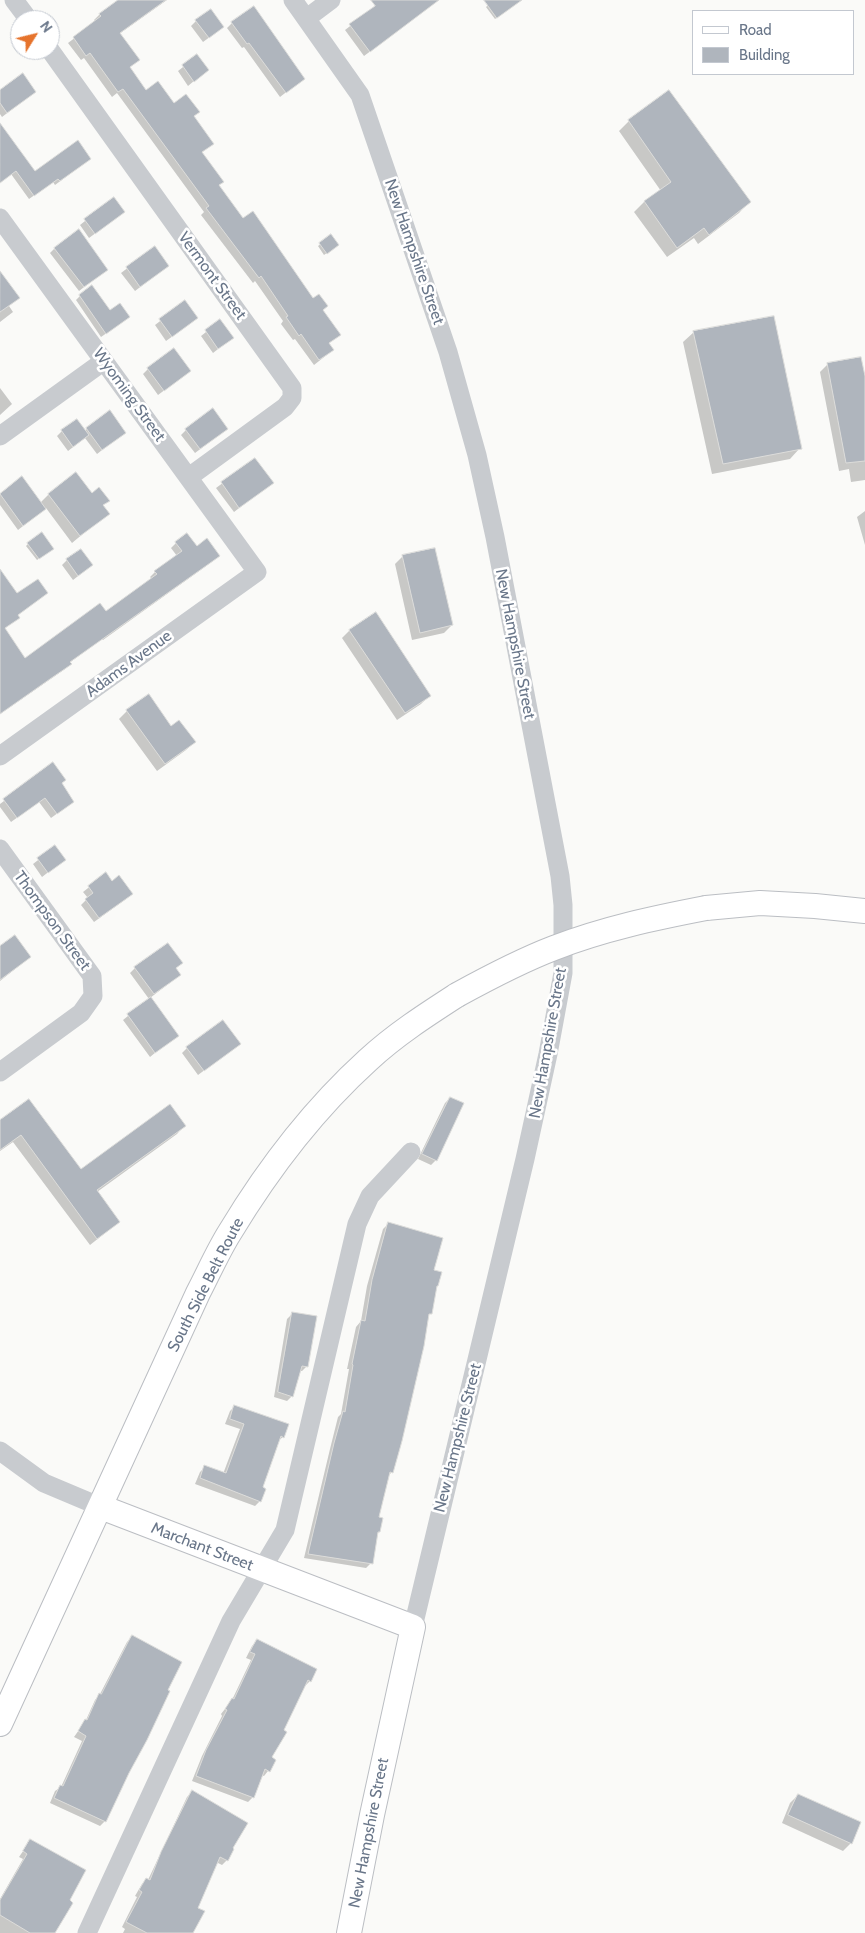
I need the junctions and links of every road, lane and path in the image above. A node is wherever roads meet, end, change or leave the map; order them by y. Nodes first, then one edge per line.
1 (293, 0) edge
2 (331, 0) edge
3 (307, 18) junction
4 (57, 60) edge
5 (0, 218) edge
6 (104, 362) junction
7 (0, 436) edge
8 (189, 477) junction
9 (257, 572) joint
10 (0, 756) edge
11 (0, 849) edge
12 (865, 912) edge
13 (0, 1072) edge
14 (411, 1152) dead end
15 (0, 1450) edge
16 (101, 1507) junction
17 (261, 1570) junction
18 (412, 1627) junction
19 (0, 1724) edge
20 (87, 1933) edge
21 (349, 1933) edge

1 - 3 street, New Hampshire Street
2 - 3 street
3 - 18 street, New Hampshire Street
4 - 8 street, Vermont Street
5 - 6 street, Wyoming Street
6 - 7 street
6 - 8 street, Wyoming Street
8 - 9 street, Wyoming Street
9 - 10 street, Adams Avenue
11 - 13 street, Thompson Street
12 - 16 main road, South Side Belt Route, bridge
14 - 17 street
15 - 16 street, Marchant Street
16 - 17 main road, Marchant Street
16 - 19 main road, South Side Belt Route
17 - 18 main road, Marchant Street
17 - 20 street
18 - 21 main road, New Hampshire Street

